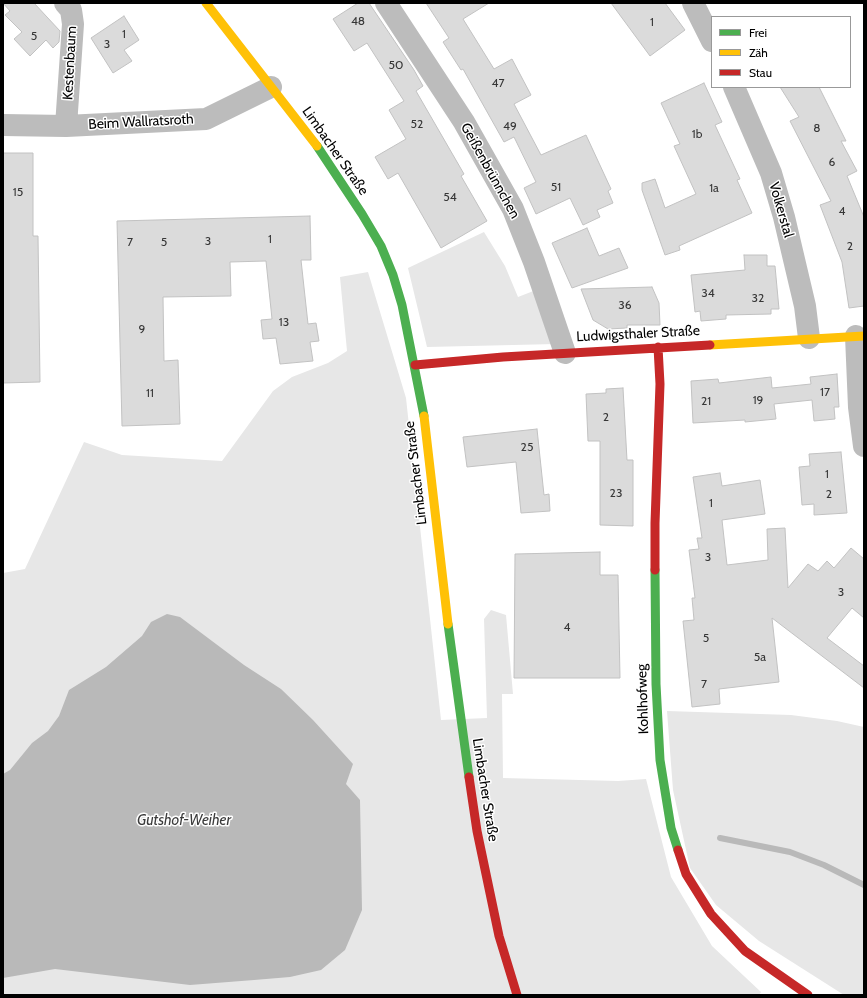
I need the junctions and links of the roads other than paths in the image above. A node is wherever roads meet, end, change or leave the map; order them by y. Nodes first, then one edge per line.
1 (65, 3) edge
2 (206, 3) edge
3 (386, 3) edge
4 (694, 3) edge
5 (711, 39) edge
6 (271, 87) junction
7 (734, 88) edge
8 (3, 125) edge
9 (66, 126) junction
10 (860, 336) edge
11 (809, 338) junction
12 (658, 347) junction
13 (565, 353) junction
14 (415, 365) junction
15 (864, 446) edge
16 (517, 995) edge
17 (808, 995) edge

1 - 9 street, Kestenbaum
2 - 6 street, Limbacher Straße
3 - 13 street, Geißenbrünnchen
4 - 5 street
6 - 9 street, Beim Wallratsroth
6 - 14 street, Limbacher Straße
7 - 11 street, Volkerstal
8 - 9 street, Beim Wallratsroth
10 - 11 street, Ludwigsthaler Straße
10 - 15 street
11 - 12 street, Ludwigsthaler Straße
12 - 13 street, Ludwigsthaler Straße
12 - 17 street, Kohlhofweg
13 - 14 street, Ludwigsthaler Straße
14 - 16 street, Limbacher Straße

